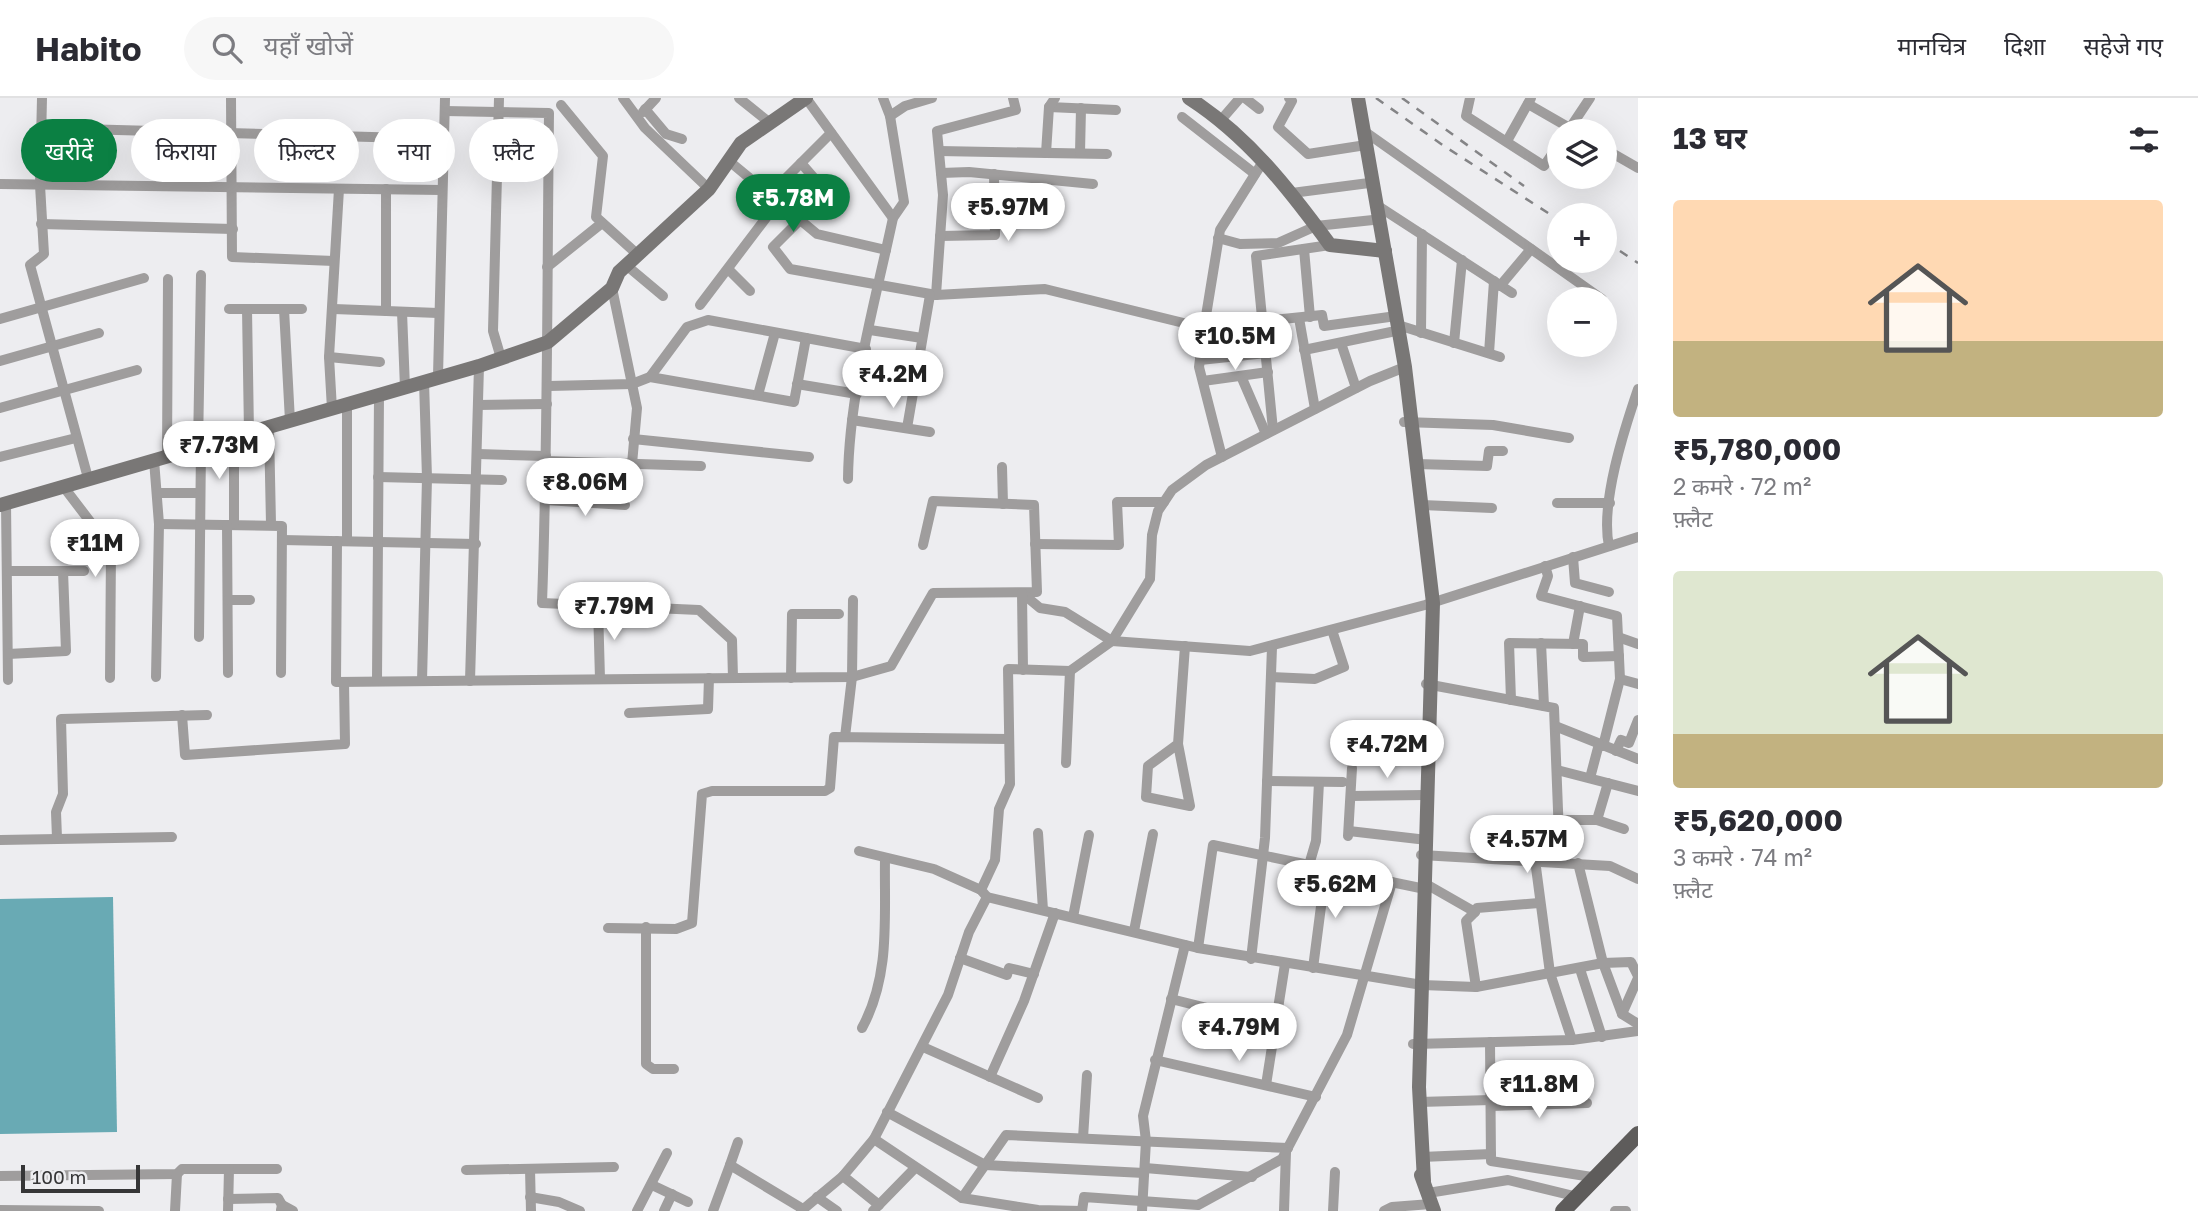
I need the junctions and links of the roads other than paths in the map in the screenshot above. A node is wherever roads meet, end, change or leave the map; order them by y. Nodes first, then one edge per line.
1 (42, 98) edge
2 (231, 98) edge
3 (445, 98) edge
4 (499, 98) edge
5 (623, 98) edge
6 (656, 98) edge
7 (739, 98) edge
8 (806, 98) edge
9 (883, 98) edge
10 (932, 98) edge
11 (1013, 98) edge
12 (1189, 98) edge
13 (1242, 98) edge
14 (1289, 98) edge
15 (1358, 98) edge
16 (1470, 98) edge
17 (1590, 98) edge
18 (918, 100) edge
19 (564, 101) edge
20 (1530, 101) edge
21 (1052, 103) edge
22 (1081, 108) junction
23 (1259, 109) dead end
24 (1115, 110) dead end
25 (445, 111) junction
26 (499, 112) junction
27 (550, 113) junction
28 (641, 113) junction
29 (890, 116) junction
30 (1182, 117) dead end
31 (43, 119) edge
32 (232, 119) edge
33 (445, 119) edge
34 (1555, 119) edge
35 (1578, 119) edge
36 (1221, 121) junction
37 (770, 123) junction
38 (1363, 130) junction
39 (831, 133) junction
40 (240, 134) edge
41 (373, 137) edge
42 (682, 139) dead end
43 (1507, 141) junction
44 (1366, 148) junction
45 (939, 151) junction
46 (1046, 153) junction
47 (1080, 153) junction
48 (1107, 154) dead end
49 (1617, 156) edge
50 (1264, 160) junction
51 (729, 161) junction
52 (1547, 162) edge
53 (801, 163) junction
54 (1638, 168) edge
55 (941, 173) junction
56 (994, 174) junction
57 (1255, 174) junction
58 (40, 182) edge
59 (233, 182) edge
60 (442, 182) edge
61 (1369, 183) junction
62 (0, 184) edge
63 (1093, 184) dead end
64 (40, 185) junction
65 (233, 189) junction
66 (339, 189) junction
67 (386, 189) junction
68 (709, 189) junction
69 (442, 190) junction
70 (1292, 193) junction
71 (770, 194) junction
72 (778, 202) junction
73 (1376, 213) junction
74 (893, 218) junction
75 (800, 220) junction
76 (602, 223) junction
77 (41, 224) junction
78 (1316, 226) junction
79 (233, 229) junction
80 (1422, 234) junction
81 (940, 236) junction
82 (1218, 238) junction
83 (1330, 245) junction
84 (1304, 249) junction
85 (1531, 249) junction
86 (886, 250) junction
87 (1382, 251) junction
88 (637, 254) junction
89 (1462, 260) junction
90 (334, 261) junction
91 (626, 265) junction
92 (547, 267) junction
93 (728, 269) junction
94 (201, 275) dead end
95 (144, 278) dead end
96 (168, 279) dead end
97 (1497, 284) junction
98 (879, 285) junction
99 (1585, 287) edge
100 (612, 288) junction
101 (750, 291) dead end
102 (1511, 293) dead end
103 (933, 295) junction
104 (663, 296) dead end
105 (41, 306) junction
106 (700, 306) dead end
107 (229, 309) dead end
108 (247, 309) junction
109 (284, 309) junction
110 (302, 309) dead end
111 (334, 309) junction
112 (386, 311) junction
113 (402, 312) junction
114 (438, 313) junction
115 (1304, 318) junction
116 (0, 319) edge
117 (1263, 321) junction
118 (1392, 325) junction
119 (1204, 328) junction
120 (870, 330) junction
121 (99, 333) dead end
122 (775, 333) junction
123 (1421, 333) junction
124 (806, 338) junction
125 (922, 338) junction
126 (1265, 341) junction
127 (548, 342) junction
128 (1341, 342) junction
129 (1454, 343) junction
130 (51, 345) junction
131 (1202, 346) junction
132 (866, 349) junction
133 (1304, 351) junction
134 (1266, 353) junction
135 (329, 357) junction
136 (501, 358) junction
137 (1200, 360) junction
138 (0, 361) edge
139 (380, 362) dead end
140 (479, 366) junction
141 (1401, 369) junction
142 (137, 370) dead end
143 (1268, 372) junction
144 (861, 373) junction
145 (1241, 376) junction
146 (650, 377) junction
147 (431, 379) junction
148 (1203, 381) junction
149 (915, 383) junction
150 (632, 384) junction
151 (797, 384) junction
152 (549, 386) junction
153 (405, 387) junction
154 (1356, 388) junction
155 (1638, 389) edge
156 (64, 390) junction
157 (857, 394) junction
158 (758, 395) junction
159 (379, 396) junction
160 (347, 404) junction
161 (547, 404) junction
162 (478, 405) junction
163 (0, 408) edge
164 (332, 409) junction
165 (1315, 409) junction
166 (852, 420) junction
167 (290, 421) junction
168 (1408, 422) junction
169 (269, 428) junction
170 (907, 428) junction
171 (930, 432) dead end
172 (1270, 432) junction
173 (242, 435) junction
174 (76, 438) junction
175 (1569, 438) dead end
176 (633, 439) junction
177 (200, 447) junction
178 (1503, 451) dead end
179 (478, 454) junction
180 (0, 457) edge
181 (809, 457) dead end
182 (1222, 457) junction
183 (161, 458) junction
184 (546, 459) junction
185 (632, 464) junction
186 (1417, 464) junction
187 (701, 466) dead end
188 (1002, 467) dead end
189 (378, 477) junction
190 (88, 478) junction
191 (427, 478) junction
192 (477, 479) junction
193 (848, 479) dead end
194 (502, 480) dead end
195 (64, 486) junction
196 (200, 493) junction
197 (157, 494) junction
198 (546, 500) junction
199 (1164, 502) junction
200 (1557, 503) dead end
201 (1610, 503) junction
202 (3, 504) edge
203 (1003, 504) junction
204 (625, 505) dead end
205 (1422, 505) junction
206 (1492, 508) dead end
207 (159, 524) junction
208 (201, 524) junction
209 (271, 524) junction
210 (230, 525) junction
211 (1638, 537) edge
212 (282, 540) junction
213 (342, 541) junction
214 (378, 541) junction
215 (426, 542) junction
216 (476, 544) junction
217 (1035, 544) junction
218 (923, 545) dead end
219 (1609, 546) junction
220 (1573, 557) junction
221 (1545, 566) junction
222 (6, 571) junction
223 (63, 571) junction
224 (83, 571) dead end
225 (1609, 592) dead end
226 (1022, 593) junction
227 (228, 600) junction
228 (250, 600) dead end
229 (853, 600) dead end
230 (1429, 604) junction
231 (1580, 606) junction
232 (598, 607) junction
233 (839, 614) dead end
234 (1332, 630) junction
235 (199, 637) dead end
236 (1618, 637) junction
237 (1112, 641) junction
238 (1541, 643) junction
239 (1573, 643) junction
240 (1638, 645) edge
241 (1185, 646) junction
242 (1272, 647) junction
243 (8, 654) junction
244 (1619, 656) junction
245 (1023, 670) junction
246 (1070, 671) junction
247 (228, 673) dead end
248 (281, 673) dead end
249 (156, 677) dead end
250 (852, 677) junction
251 (1271, 677) junction
252 (110, 678) dead end
253 (709, 678) junction
254 (733, 678) junction
255 (791, 678) junction
256 (600, 679) junction
257 (1620, 679) junction
258 (8, 680) dead end
259 (377, 681) junction
260 (422, 681) junction
261 (470, 681) junction
262 (344, 682) junction
263 (1638, 684) edge
264 (1429, 685) junction
265 (1511, 700) junction
266 (1544, 706) junction
267 (629, 713) dead end
268 (182, 715) junction
269 (1638, 722) edge
270 (1555, 726) junction
271 (184, 736) junction
272 (845, 737) junction
273 (1009, 740) junction
274 (1178, 744) junction
275 (1601, 745) junction
276 (1616, 751) junction
277 (1638, 759) edge
278 (1066, 763) dead end
279 (1352, 768) dead end
280 (1557, 770) junction
281 (1590, 778) junction
282 (1267, 781) junction
283 (1319, 782) junction
284 (1343, 782) dead end
285 (1608, 783) junction
286 (1638, 791) edge
287 (1424, 795) junction
288 (1351, 796) junction
289 (1559, 820) junction
290 (1597, 820) junction
291 (1625, 829) dead end
292 (1038, 833) dead end
293 (1153, 834) dead end
294 (1089, 835) dead end
295 (172, 837) dead end
296 (57, 838) junction
297 (0, 840) edge
298 (1424, 840) junction
299 (859, 851) dead end
300 (1263, 855) junction
301 (1424, 855) junction
302 (885, 858) junction
303 (1535, 860) junction
304 (1560, 861) junction
305 (1577, 863) junction
306 (1309, 865) junction
307 (1326, 868) junction
308 (1638, 878) edge
309 (1392, 882) junction
310 (1423, 887) junction
311 (984, 893) junction
312 (1539, 903) junction
313 (1043, 910) junction
314 (1055, 912) junction
315 (1475, 912) junction
316 (1073, 917) junction
317 (646, 927) junction
318 (608, 928) dead end
319 (1134, 931) junction
320 (1185, 945) junction
321 (1198, 948) junction
322 (960, 958) junction
323 (1251, 959) junction
324 (1603, 963) junction
325 (1285, 964) junction
326 (1313, 968) junction
327 (1580, 969) junction
328 (1550, 973) junction
329 (1034, 974) junction
330 (1365, 976) junction
331 (1638, 977) edge
332 (1419, 985) junction
333 (1476, 987) junction
334 (1171, 999) junction
335 (1622, 1014) junction
336 (1638, 1024) edge
337 (1275, 1025) junction
338 (862, 1028) dead end
339 (1638, 1031) edge
340 (1602, 1037) junction
341 (1572, 1040) junction
342 (1490, 1042) junction
343 (1417, 1044) junction
344 (923, 1048) junction
345 (1155, 1060) junction
346 (674, 1069) dead end
347 (1087, 1075) dead end
348 (990, 1077) junction
349 (1266, 1085) junction
350 (1316, 1097) junction
351 (1038, 1098) dead end
352 (1419, 1102) junction
353 (1490, 1103) junction
354 (1587, 1103) dead end
355 (887, 1112) junction
356 (1638, 1134) edge
357 (1083, 1138) junction
358 (874, 1139) junction
359 (1146, 1141) junction
360 (738, 1142) dead end
361 (1638, 1146) edge
362 (1287, 1150) junction
363 (667, 1153) dead end
364 (1491, 1154) junction
365 (1422, 1157) junction
366 (730, 1165) junction
367 (985, 1165) junction
368 (614, 1167) dead end
369 (915, 1168) junction
370 (229, 1169) junction
371 (277, 1169) dead end
372 (530, 1169) junction
373 (466, 1170) dead end
374 (1144, 1171) junction
375 (1335, 1172) dead end
376 (177, 1174) junction
377 (0, 1176) edge
378 (843, 1176) junction
379 (1252, 1177) junction
380 (1599, 1178) junction
381 (652, 1185) junction
382 (672, 1194) junction
383 (530, 1197) junction
384 (817, 1197) junction
385 (1429, 1197) edge
386 (1578, 1197) junction
387 (962, 1198) junction
388 (228, 1199) junction
389 (688, 1202) dead end
390 (1142, 1207) edge
391 (281, 1208) edge
392 (876, 1208) edge
393 (0, 1210) edge
394 (802, 1210) edge
395 (99, 1211) edge
396 (175, 1211) edge
397 (228, 1211) edge
398 (293, 1211) edge
399 (531, 1211) edge
400 (578, 1211) edge
401 (637, 1211) edge
402 (664, 1211) edge
403 (713, 1211) edge
404 (837, 1211) edge
405 (1284, 1211) edge
406 (1333, 1211) edge
407 (1384, 1211) edge
408 (1563, 1211) edge
409 (1615, 1211) edge
410 (1626, 1211) edge

1 - 31 street
2 - 32 street
3 - 25 street
4 - 26 street
5 - 28 street
6 - 28 street
7 - 37 street
8 - 37 main road
8 - 39 street
9 - 29 street
10 - 18 street
11 - 45 street
12 - 36 main road
13 - 23 street
13 - 36 street
14 - 44 street
15 - 38 main road
16 - 43 street
17 - 35 street
18 - 29 street
19 - 27 street
19 - 76 street
20 - 34 street
20 - 43 street
21 - 22 street
21 - 46 street
22 - 24 street
22 - 47 street
25 - 26 street
25 - 33 street
26 - 27 street
26 - 136 street
27 - 92 street
28 - 42 street
28 - 68 street
29 - 74 street
30 - 57 street
36 - 50 main road
37 - 51 main road
38 - 44 main road
38 - 85 street
39 - 53 street
39 - 74 street
40 - 41 street
43 - 52 street
44 - 61 main road
44 - 73 main road
45 - 46 street
45 - 55 street
46 - 47 street
47 - 48 street
49 - 54 street
50 - 57 street
50 - 70 main road
51 - 68 main road
51 - 71 street
53 - 71 street
53 - 75 street
55 - 56 street
55 - 81 street
56 - 63 street
56 - 81 street
57 - 82 street
58 - 64 street
59 - 65 street
60 - 69 street
61 - 70 street
61 - 73 main road
62 - 64 street
64 - 65 street
64 - 77 street
65 - 66 street
65 - 79 street
66 - 67 street
66 - 90 street
67 - 69 street
67 - 112 street
68 - 88 main road
69 - 114 street
70 - 78 main road
71 - 72 street
72 - 75 street
72 - 93 street
73 - 78 street
73 - 80 street
73 - 87 main road
74 - 86 street
75 - 86 street
75 - 98 street
76 - 88 street
76 - 92 street
77 - 79 street
77 - 105 street
78 - 82 street
78 - 83 main road
79 - 90 street
80 - 89 street
80 - 123 street
81 - 103 street
82 - 119 street
83 - 84 street
83 - 87 main road
84 - 115 street
84 - 117 street
85 - 97 street
85 - 99 street
86 - 98 street
87 - 118 main road
88 - 91 main road
89 - 97 street
89 - 129 street
90 - 111 street
91 - 100 main road
91 - 104 street
92 - 127 street
93 - 101 street
93 - 106 street
94 - 177 street
95 - 105 street
96 - 183 street
97 - 102 street
97 - 129 street
98 - 103 street
98 - 120 street
100 - 127 main road
100 - 150 street
103 - 119 street
103 - 125 street
105 - 116 street
105 - 130 street
107 - 108 street
108 - 109 street
108 - 173 street
109 - 110 street
109 - 167 street
111 - 112 street
111 - 135 street
112 - 113 street
113 - 114 street
113 - 153 street
114 - 147 street
115 - 117 street
115 - 118 street
115 - 133 street
117 - 126 street
118 - 123 street
118 - 128 street
118 - 141 main road
119 - 131 street
120 - 125 street
120 - 132 street
121 - 130 street
122 - 124 street
122 - 146 street
122 - 158 street
123 - 129 street
124 - 132 street
124 - 151 street
125 - 149 street
126 - 131 street
126 - 134 street
127 - 136 main road
127 - 152 street
128 - 133 street
128 - 154 street
130 - 138 street
130 - 156 street
131 - 137 street
132 - 144 street
133 - 165 street
134 - 137 street
134 - 143 street
135 - 139 street
135 - 164 street
136 - 140 main road
137 - 148 street
140 - 147 main road
140 - 162 street
141 - 154 street
141 - 168 main road
142 - 156 street
143 - 145 street
143 - 172 street
144 - 149 street
144 - 157 street
145 - 148 street
145 - 172 street
146 - 150 street
146 - 158 street
147 - 153 main road
147 - 191 street
148 - 182 street
149 - 170 street
150 - 152 street
150 - 176 street
151 - 157 street
151 - 158 street
152 - 161 street
153 - 159 main road
154 - 165 street
155 - 201 street
156 - 163 street
156 - 174 street
157 - 166 street
159 - 160 main road
159 - 189 street
160 - 164 main road
160 - 213 street
161 - 162 street
161 - 184 street
162 - 179 street
164 - 167 main road
165 - 172 street
166 - 170 street
166 - 193 street
167 - 169 main road
168 - 175 street
168 - 186 main road
168 - 230 main road
169 - 173 main road
169 - 209 street
170 - 171 street
172 - 182 street
173 - 177 main road
173 - 210 street
174 - 180 street
174 - 190 street
176 - 181 street
176 - 185 street
177 - 183 main road
177 - 196 street
178 - 186 street
179 - 184 street
179 - 192 street
182 - 199 street
183 - 190 main road
183 - 197 street
184 - 185 street
184 - 198 street
185 - 187 street
186 - 205 main road
188 - 203 street
189 - 191 street
189 - 214 street
190 - 195 main road
191 - 192 street
191 - 215 street
192 - 194 street
192 - 216 street
195 - 202 main road
195 - 252 street
196 - 197 street
196 - 208 street
197 - 207 street
198 - 204 street
198 - 232 street
199 - 217 street
199 - 237 street
200 - 201 street
201 - 219 street
202 - 222 street
203 - 217 street
203 - 218 street
205 - 206 street
205 - 230 main road
207 - 208 street
207 - 249 street
208 - 210 street
208 - 235 street
209 - 210 street
209 - 212 street
210 - 227 street
211 - 219 street
212 - 213 street
212 - 248 street
213 - 214 street
213 - 262 street
214 - 215 street
214 - 259 street
215 - 216 street
215 - 260 street
216 - 261 street
217 - 226 street
219 - 220 street
220 - 221 street
220 - 225 street
221 - 230 street
221 - 231 street
222 - 223 street
222 - 243 street
223 - 224 street
223 - 243 street
226 - 237 street
226 - 245 street
226 - 250 street
227 - 228 street
227 - 247 street
229 - 250 street
230 - 234 street
230 - 264 main road
231 - 236 street
231 - 239 street
232 - 254 street
232 - 256 street
233 - 255 street
234 - 242 street
234 - 251 street
236 - 240 street
236 - 244 street
237 - 241 street
237 - 246 street
238 - 239 street
238 - 265 street
238 - 266 street
239 - 244 street
241 - 242 street
241 - 274 street
242 - 251 street
243 - 258 street
244 - 257 street
245 - 246 street
245 - 273 street
246 - 278 street
250 - 255 street
250 - 272 street
251 - 282 street
253 - 254 street
253 - 256 street
253 - 267 street
254 - 255 street
256 - 261 street
257 - 263 street
257 - 275 street
259 - 260 street
259 - 262 street
260 - 261 street
262 - 271 street
264 - 265 street
264 - 287 main road
264 - 298 main road
265 - 266 street
266 - 270 street
268 - 271 street
268 - 271 street
268 - 296 street
269 - 276 street
270 - 275 street
270 - 280 street
272 - 273 street
272 - 317 street
273 - 311 street
274 - 274 street
275 - 276 street
275 - 281 street
276 - 277 street
279 - 288 street
280 - 281 street
280 - 289 street
281 - 285 street
282 - 283 street
282 - 300 street
283 - 284 street
283 - 306 street
285 - 286 street
285 - 290 street
287 - 288 street
287 - 298 main road
288 - 298 street
289 - 290 street
289 - 304 street
290 - 291 street
292 - 313 street
293 - 319 street
294 - 316 street
295 - 296 street
296 - 297 street
298 - 301 main road
299 - 302 street
300 - 306 street
300 - 321 street
300 - 323 street
301 - 303 street
301 - 310 main road
302 - 311 street
302 - 338 street
303 - 304 street
303 - 312 street
304 - 305 street
305 - 308 street
305 - 324 street
306 - 307 street
307 - 309 street
307 - 326 street
309 - 310 street
309 - 330 street
310 - 315 street
310 - 332 main road
311 - 313 street
311 - 322 street
312 - 315 street
312 - 328 street
313 - 314 street
314 - 316 street
314 - 329 street
315 - 333 street
316 - 319 street
317 - 318 street
317 - 346 street
319 - 320 street
320 - 321 street
320 - 334 street
321 - 323 street
322 - 329 street
322 - 344 street
323 - 325 street
324 - 327 street
324 - 331 street
324 - 335 street
325 - 326 street
325 - 337 street
326 - 330 street
327 - 328 street
327 - 340 street
328 - 333 street
328 - 341 street
329 - 348 street
330 - 332 street
330 - 350 street
331 - 335 street
332 - 333 street
332 - 343 main road
334 - 337 street
334 - 345 street
335 - 336 street
337 - 349 street
339 - 340 street
340 - 341 street
341 - 342 street
342 - 343 street
342 - 353 street
343 - 352 main road
343 - 385 main road
344 - 348 street
344 - 355 street
345 - 349 street
345 - 359 street
347 - 357 street
348 - 351 street
349 - 350 street
350 - 362 street
352 - 353 street
352 - 365 main road
353 - 354 street
353 - 364 street
355 - 358 street
355 - 367 street
356 - 380 main road
357 - 359 street
357 - 367 street
358 - 369 street
358 - 378 street
359 - 362 street
359 - 374 street
360 - 366 street
361 - 380 main road
362 - 379 street
362 - 405 street
363 - 381 street
364 - 365 street
364 - 380 street
365 - 385 main road
366 - 394 street
366 - 403 street
367 - 374 street
367 - 387 street
368 - 372 street
369 - 387 street
369 - 392 street
370 - 371 street
370 - 376 street
370 - 388 street
372 - 373 street
372 - 383 street
374 - 379 street
374 - 390 street
375 - 406 street
376 - 377 street
376 - 396 street
378 - 384 street
378 - 392 street
379 - 390 street
380 - 386 main road
381 - 382 street
381 - 401 street
382 - 389 street
382 - 402 street
383 - 399 street
383 - 400 street
384 - 394 street
384 - 404 street
385 - 386 street
385 - 407 street
386 - 408 main road
387 - 390 street
388 - 391 street
388 - 397 street
391 - 398 street
393 - 395 street
409 - 410 street

